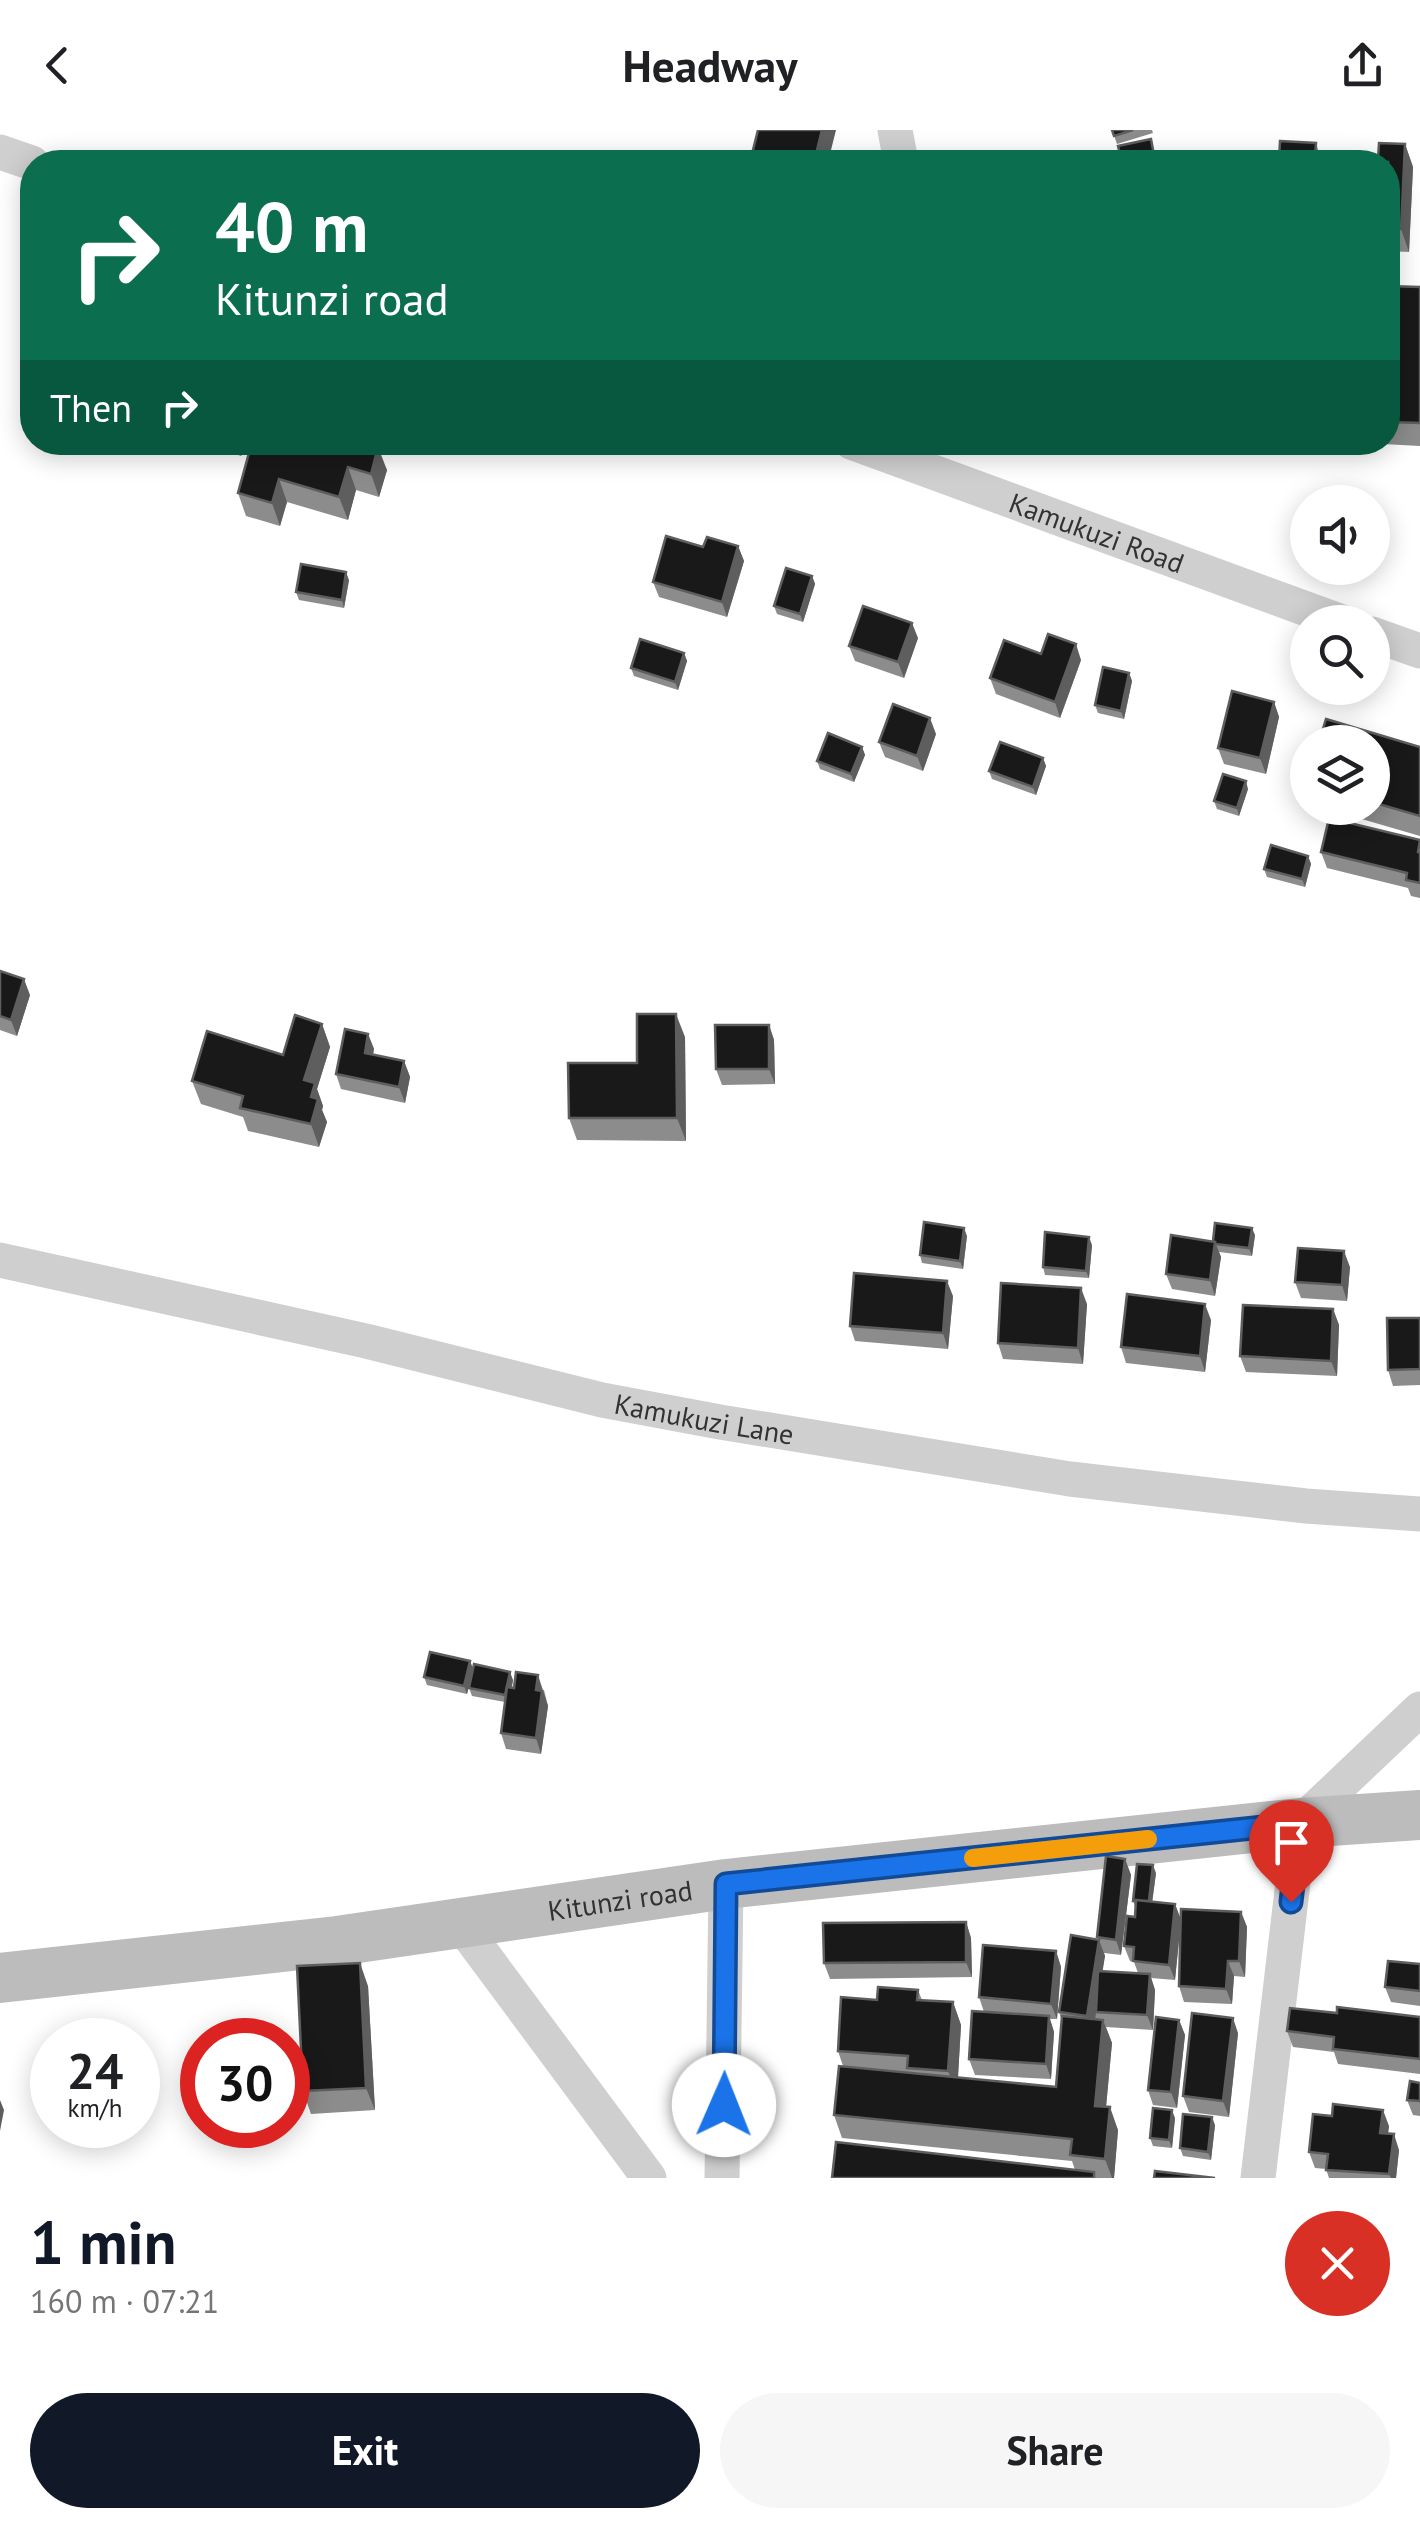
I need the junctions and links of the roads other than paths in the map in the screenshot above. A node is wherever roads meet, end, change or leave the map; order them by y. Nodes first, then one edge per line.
1 (888, 455) edge
2 (1296, 605) edge
3 (1390, 640) edge
4 (1420, 651) edge
5 (0, 1260) edge
6 (1420, 1514) edge
7 (1420, 1709) edge
8 (1420, 1815) edge
9 (1300, 1823) junction
10 (726, 1884) junction
11 (459, 1922) junction
12 (0, 1978) edge
13 (649, 2178) edge
14 (722, 2178) edge
15 (1258, 2178) edge

1 - 2 street, Kamukuzi Road
3 - 4 street
5 - 6 street, Kamukuzi Lane
7 - 9 street
8 - 9 street, Kitunzi road
9 - 10 street, Kitunzi road
9 - 15 street
10 - 11 street, Kitunzi road
10 - 14 street
11 - 12 street, Kitunzi road
11 - 13 street

